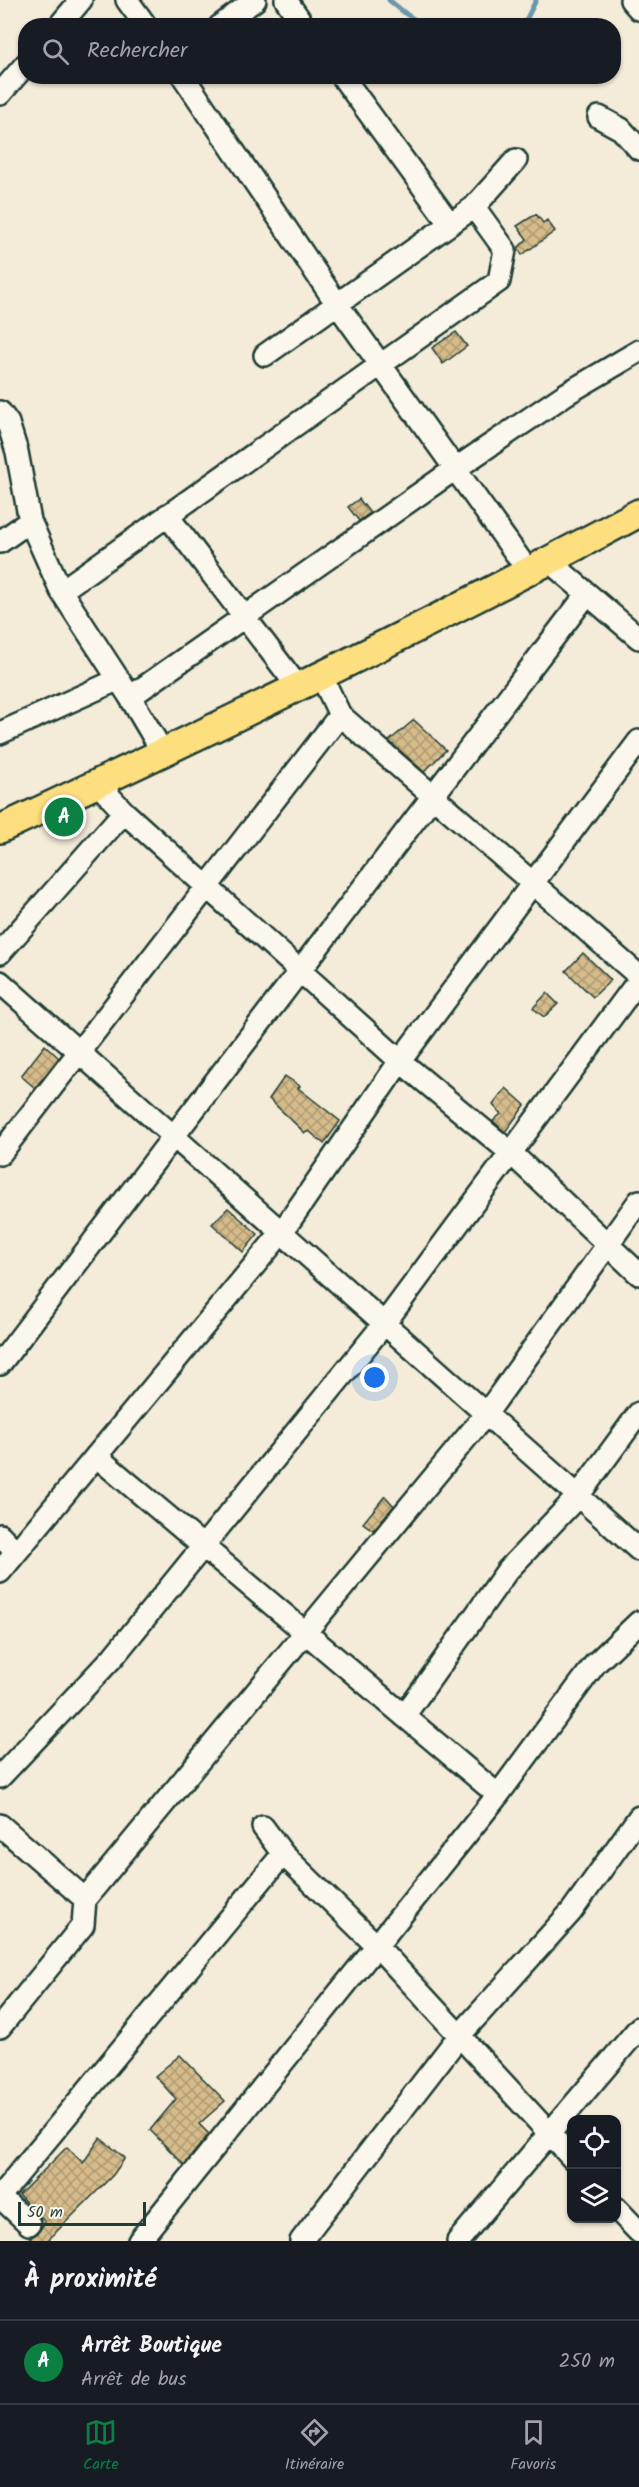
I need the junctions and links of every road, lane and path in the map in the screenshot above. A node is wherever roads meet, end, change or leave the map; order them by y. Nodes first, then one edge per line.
1 (81, 0) edge
2 (127, 0) edge
3 (255, 0) edge
4 (285, 0) edge
5 (631, 0) edge
6 (639, 9) edge
7 (66, 18) edge
8 (140, 18) edge
9 (231, 18) edge
10 (298, 18) edge
11 (18, 73) edge
12 (188, 84) edge
13 (348, 84) edge
14 (0, 94) edge
15 (599, 117) dead end
16 (639, 149) edge
17 (516, 160) dead end
18 (474, 207) junction
19 (450, 224) junction
20 (337, 304) junction
21 (639, 351) edge
22 (265, 355) dead end
23 (380, 365) junction
24 (0, 412) edge
25 (9, 453) edge
26 (455, 469) junction
27 (639, 513) edge
28 (167, 515) junction
29 (30, 521) junction
30 (0, 542) edge
31 (539, 566) junction
32 (61, 591) junction
33 (587, 594) junction
34 (244, 617) junction
35 (639, 638) edge
36 (117, 680) junction
37 (309, 681) junction
38 (130, 697) junction
39 (340, 714) junction
40 (0, 733) edge
41 (639, 741) edge
42 (162, 751) junction
43 (98, 784) junction
44 (433, 796) junction
45 (124, 812) junction
46 (0, 829) edge
47 (533, 884) junction
48 (207, 886) junction
49 (0, 953) edge
50 (300, 970) junction
51 (639, 978) edge
52 (0, 982) edge
53 (79, 1052) junction
54 (400, 1061) junction
55 (174, 1136) junction
56 (511, 1153) junction
57 (0, 1154) edge
58 (639, 1201) edge
59 (282, 1232) junction
60 (608, 1245) junction
61 (639, 1274) edge
62 (384, 1324) junction
63 (0, 1364) edge
64 (639, 1413) edge
65 (486, 1414) junction
66 (96, 1456) junction
67 (578, 1496) junction
68 (0, 1534) edge
69 (203, 1547) junction
70 (639, 1550) edge
71 (16, 1552) junction
72 (0, 1572) edge
73 (639, 1622) edge
74 (305, 1633) junction
75 (404, 1716) junction
76 (0, 1777) edge
77 (498, 1795) junction
78 (639, 1817) edge
79 (0, 1825) edge
80 (263, 1827) dead end
81 (283, 1854) junction
82 (85, 1899) junction
83 (377, 1946) junction
84 (0, 2027) edge
85 (639, 2028) edge
86 (459, 2036) junction
87 (549, 2134) junction
88 (567, 2153) edge
89 (0, 2196) edge
90 (621, 2214) edge
91 (29, 2224) dead end
92 (635, 2232) edge
93 (139, 2241) edge
94 (301, 2241) edge
95 (458, 2241) edge

1 - 7 street
2 - 8 street
3 - 9 street
4 - 10 street
5 - 6 street
11 - 14 street
12 - 20 street
13 - 19 street
15 - 16 street
17 - 18 street
18 - 19 street
18 - 23 street
19 - 20 street
20 - 22 street
20 - 23 street
21 - 26 street
23 - 26 street
23 - 28 street
24 - 25 street
25 - 29 street
26 - 31 street
26 - 34 street
27 - 31 main road
28 - 32 street
28 - 34 street
29 - 30 street
29 - 32 street
31 - 33 street
31 - 37 main road
32 - 36 street
33 - 35 street
33 - 44 street
34 - 37 street
34 - 38 street
36 - 38 street
36 - 40 street
37 - 39 street
37 - 42 main road
38 - 42 street
39 - 44 street
39 - 48 street
41 - 47 street
42 - 43 main road
43 - 45 street
43 - 46 main road
44 - 47 street
44 - 50 street
45 - 48 street
45 - 49 street
47 - 51 street
47 - 54 street
48 - 50 street
48 - 53 street
50 - 54 street
50 - 55 street
51 - 56 street
52 - 53 street
53 - 55 street
53 - 57 street
54 - 56 street
54 - 59 street
55 - 59 street
55 - 63 street
56 - 60 street
56 - 62 street
58 - 60 street
59 - 62 street
59 - 66 street
60 - 61 street
60 - 65 street
62 - 65 street
62 - 69 street
64 - 67 street
65 - 67 street
65 - 74 street
66 - 69 street
66 - 71 street
67 - 70 street
67 - 75 street
68 - 71 street
69 - 74 street
69 - 76 street
71 - 72 street
73 - 77 street
74 - 75 street
74 - 82 street
75 - 77 street
77 - 83 street
78 - 86 street
79 - 82 street
80 - 81 street
81 - 83 street
81 - 89 street
82 - 84 street
83 - 86 street
83 - 93 street
85 - 87 street
86 - 87 street
86 - 94 street
87 - 88 street
87 - 95 street
89 - 91 street
90 - 92 street

